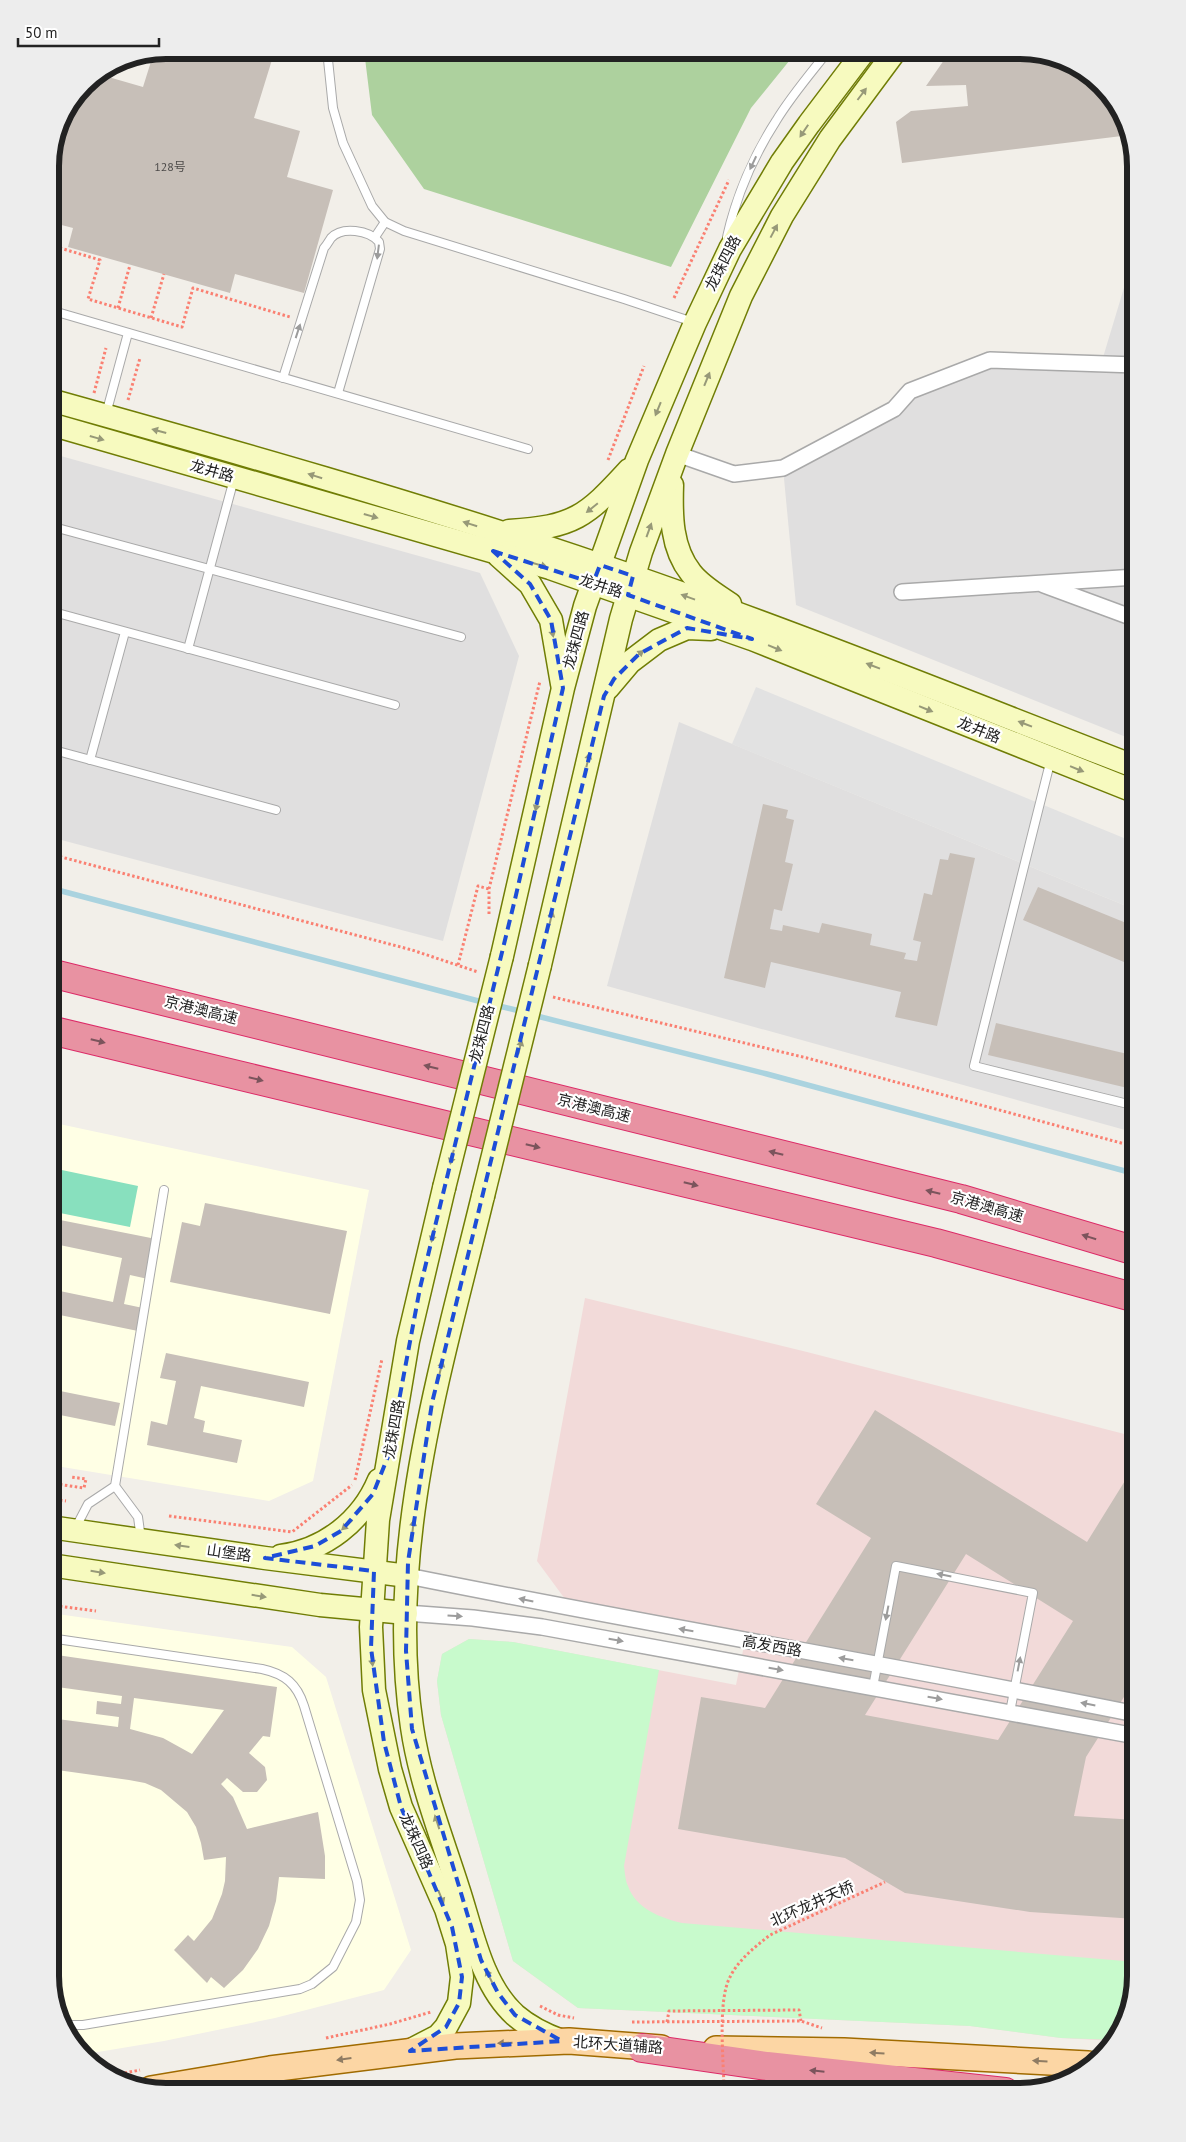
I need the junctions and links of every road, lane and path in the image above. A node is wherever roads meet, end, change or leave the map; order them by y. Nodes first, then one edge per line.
1 (328, 59) edge
2 (822, 59) edge
3 (858, 59) edge
4 (889, 59) edge
5 (385, 222) junction
6 (375, 237) junction
7 (59, 248) edge
8 (130, 265) dead end
9 (720, 268) junction
10 (164, 274) dead end
11 (118, 308) junction
12 (59, 313) edge
13 (152, 318) junction
14 (302, 320) junction
15 (695, 323) junction
16 (128, 333) junction
17 (106, 348) dead end
18 (140, 358) dead end
19 (1127, 365) edge
20 (644, 366) dead end
21 (283, 378) junction
22 (338, 393) junction
23 (59, 403) edge
24 (106, 416) junction
25 (59, 427) edge
26 (528, 448) dead end
27 (678, 454) junction
28 (637, 460) junction
29 (605, 468) dead end
30 (235, 477) junction
31 (59, 528) edge
32 (495, 541) junction
33 (210, 569) junction
34 (597, 574) junction
35 (1127, 577) edge
36 (1038, 583) junction
37 (631, 585) junction
38 (902, 592) dead end
39 (59, 614) edge
40 (1127, 616) edge
41 (752, 629) junction
42 (125, 632) junction
43 (461, 637) dead end
44 (188, 649) junction
45 (540, 679) dead end
46 (562, 688) junction
47 (395, 705) dead end
48 (600, 708) junction
49 (59, 751) edge
50 (1051, 758) junction
51 (90, 760) junction
52 (1127, 763) edge
53 (1127, 788) edge
54 (276, 810) dead end
55 (59, 856) edge
56 (489, 889) junction
57 (489, 918) dead end
58 (458, 966) junction
59 (59, 975) edge
60 (486, 975) dead end
61 (552, 997) dead end
62 (59, 1032) edge
63 (1127, 1104) edge
64 (1127, 1145) edge
65 (164, 1190) dead end
66 (1127, 1248) edge
67 (1127, 1296) edge
68 (383, 1355) dead end
69 (389, 1454) junction
70 (71, 1477) dead end
71 (59, 1484) edge
72 (115, 1486) junction
73 (59, 1500) edge
74 (66, 1501) dead end
75 (169, 1516) dead end
76 (59, 1528) edge
77 (74, 1530) junction
78 (141, 1540) junction
79 (265, 1558) junction
80 (59, 1566) edge
81 (374, 1572) junction
82 (408, 1576) junction
83 (59, 1606) edge
84 (372, 1610) junction
85 (96, 1611) dead end
86 (406, 1613) junction
87 (59, 1639) edge
88 (878, 1665) junction
89 (873, 1687) junction
90 (1014, 1689) junction
91 (1010, 1712) junction
92 (1127, 1712) edge
93 (1127, 1734) edge
94 (885, 1882) dead end
95 (536, 2003) dead end
96 (723, 2011) junction
97 (583, 2019) dead end
98 (801, 2021) junction
99 (628, 2022) dead end
100 (667, 2022) junction
101 (71, 2026) edge
102 (827, 2028) dead end
103 (562, 2041) junction
104 (642, 2048) junction
105 (410, 2051) junction
106 (1082, 2064) edge
107 (187, 2083) edge
108 (724, 2083) edge
109 (923, 2083) edge

1 - 5 lane
2 -> 9 lane
3 -> 9 main road, 龙珠四路
27 -> 4 main road, 龙珠四路
5 - 6 lane
5 - 15 lane
6 - 14 lane
6 -> 22 lane
7 - 11 path
8 - 11 path
9 - 15 main road, 龙珠四路
10 - 13 path
11 - 13 path
12 - 16 lane
13 - 14 path
21 -> 14 lane
15 -> 28 main road, 龙珠四路
16 - 21 lane
16 - 24 lane
17 - 24 path
18 - 24 path
19 - 27 street
20 - 29 path
21 - 22 lane
22 - 26 lane
23 - 24 main road, 龙井路
32 -> 24 main road, 龙井路
25 -> 30 main road, 龙井路
37 -> 27 main road, 龙珠四路
27 - 41 main road
28 -> 32 main road
28 - 34 main road, 龙珠四路
30 -> 32 main road, 龙井路
30 - 33 lane
31 - 33 lane
32 - 34 main road, 龙井路
32 -> 46 main road
33 - 43 lane
33 - 44 lane
34 - 37 main road, 龙井路
34 - 46 main road, 龙珠四路
35 - 36 street
36 - 38 street
36 - 40 street
37 - 41 main road, 龙井路
37 - 48 main road, 龙珠四路
39 - 42 lane
48 -> 41 main road
41 -> 50 main road, 龙井路
52 -> 41 main road, 龙井路
42 - 44 lane
42 - 51 lane
44 - 47 lane
45 - 56 path
46 -> 69 main road, 龙珠四路, bridge
82 -> 48 main road, 龙珠四路, bridge
49 - 51 lane
50 -> 53 main road, 龙井路
50 - 63 lane
51 - 54 lane
55 - 58 path
56 - 57 path
56 - 58 path
58 - 60 path
66 -> 59 highway, 京港澳高速
61 - 64 path
62 -> 67 highway
65 - 72 lane
68 - 75 path
69 -> 79 main road
69 - 81 main road, 龙珠四路
70 - 71 path
72 - 77 lane
72 - 78 lane
73 - 74 path
76 - 77 main road, 山堡路
77 - 78 main road, 山堡路
79 -> 78 main road, 山堡路
79 - 81 main road, 山堡路
80 -> 84 main road
81 - 82 main road, 山堡路
81 - 84 main road, 龙珠四路
82 - 86 main road, 龙珠四路
88 -> 82 street, 高发西路
83 - 85 path
84 - 86 main road
84 -> 105 main road, 龙珠四路
86 -> 89 street, 高发西路
103 -> 86 main road, 龙珠四路
87 - 101 lane
88 - 89 lane
88 - 90 street, 高发西路
90 -> 88 lane
89 -> 91 street, 高发西路
90 - 91 lane
92 -> 90 street, 高发西路
91 - 93 street, 高发西路
94 - 96 path, 北环龙井天桥, bridge
95 - 97 path
96 - 98 path
96 - 100 path
96 - 108 path, 北环龙井天桥, bridge
98 - 100 path
98 - 102 path
99 - 100 path
103 - 104 main road, 北环大道辅路
103 -> 105 main road, 北环大道辅路
106 -> 104 main road, 北环大道辅路
109 -> 104 highway
105 -> 107 main road, 北环大道辅路

